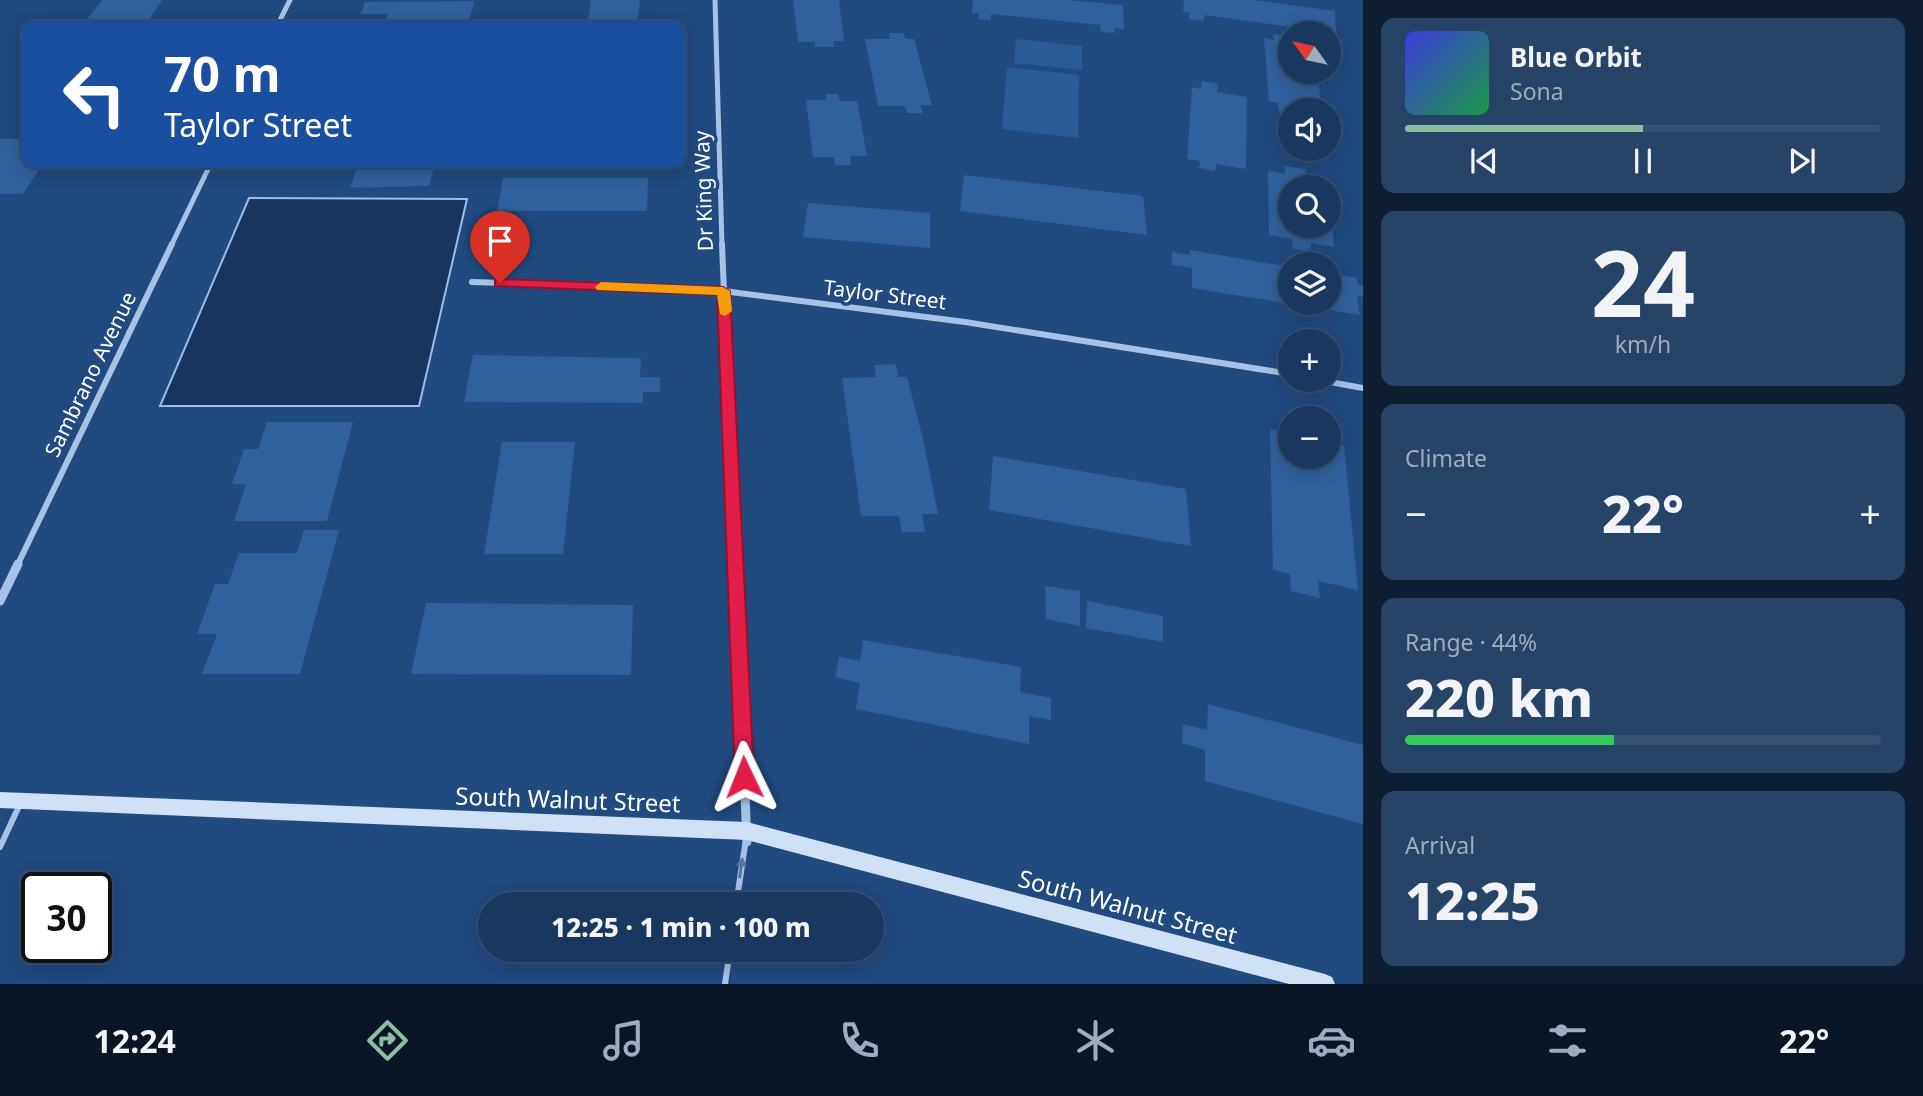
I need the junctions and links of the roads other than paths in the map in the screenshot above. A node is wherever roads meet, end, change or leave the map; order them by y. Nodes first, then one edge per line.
1 (290, 0) edge
2 (715, 0) edge
3 (280, 21) edge
4 (209, 168) edge
5 (472, 282) dead end
6 (723, 291) junction
7 (1278, 372) edge
8 (1341, 384) edge
9 (1363, 388) edge
10 (0, 601) edge
11 (0, 800) edge
12 (21, 801) junction
13 (747, 837) junction
14 (0, 848) edge
15 (738, 892) edge
16 (728, 962) edge
17 (725, 984) edge
18 (1325, 984) edge

1 - 3 street
2 - 6 street, Dr King Way
4 - 10 street, Sambrano Avenue
5 - 6 street, Taylor Street
6 - 7 street, Taylor Street
6 - 13 street, Dr King Way
8 - 9 street
11 - 12 street, South Walnut Street
12 - 13 street, South Walnut Street
12 - 14 lane
15 -> 13 lane
13 - 18 street, South Walnut Street
16 - 17 lane

